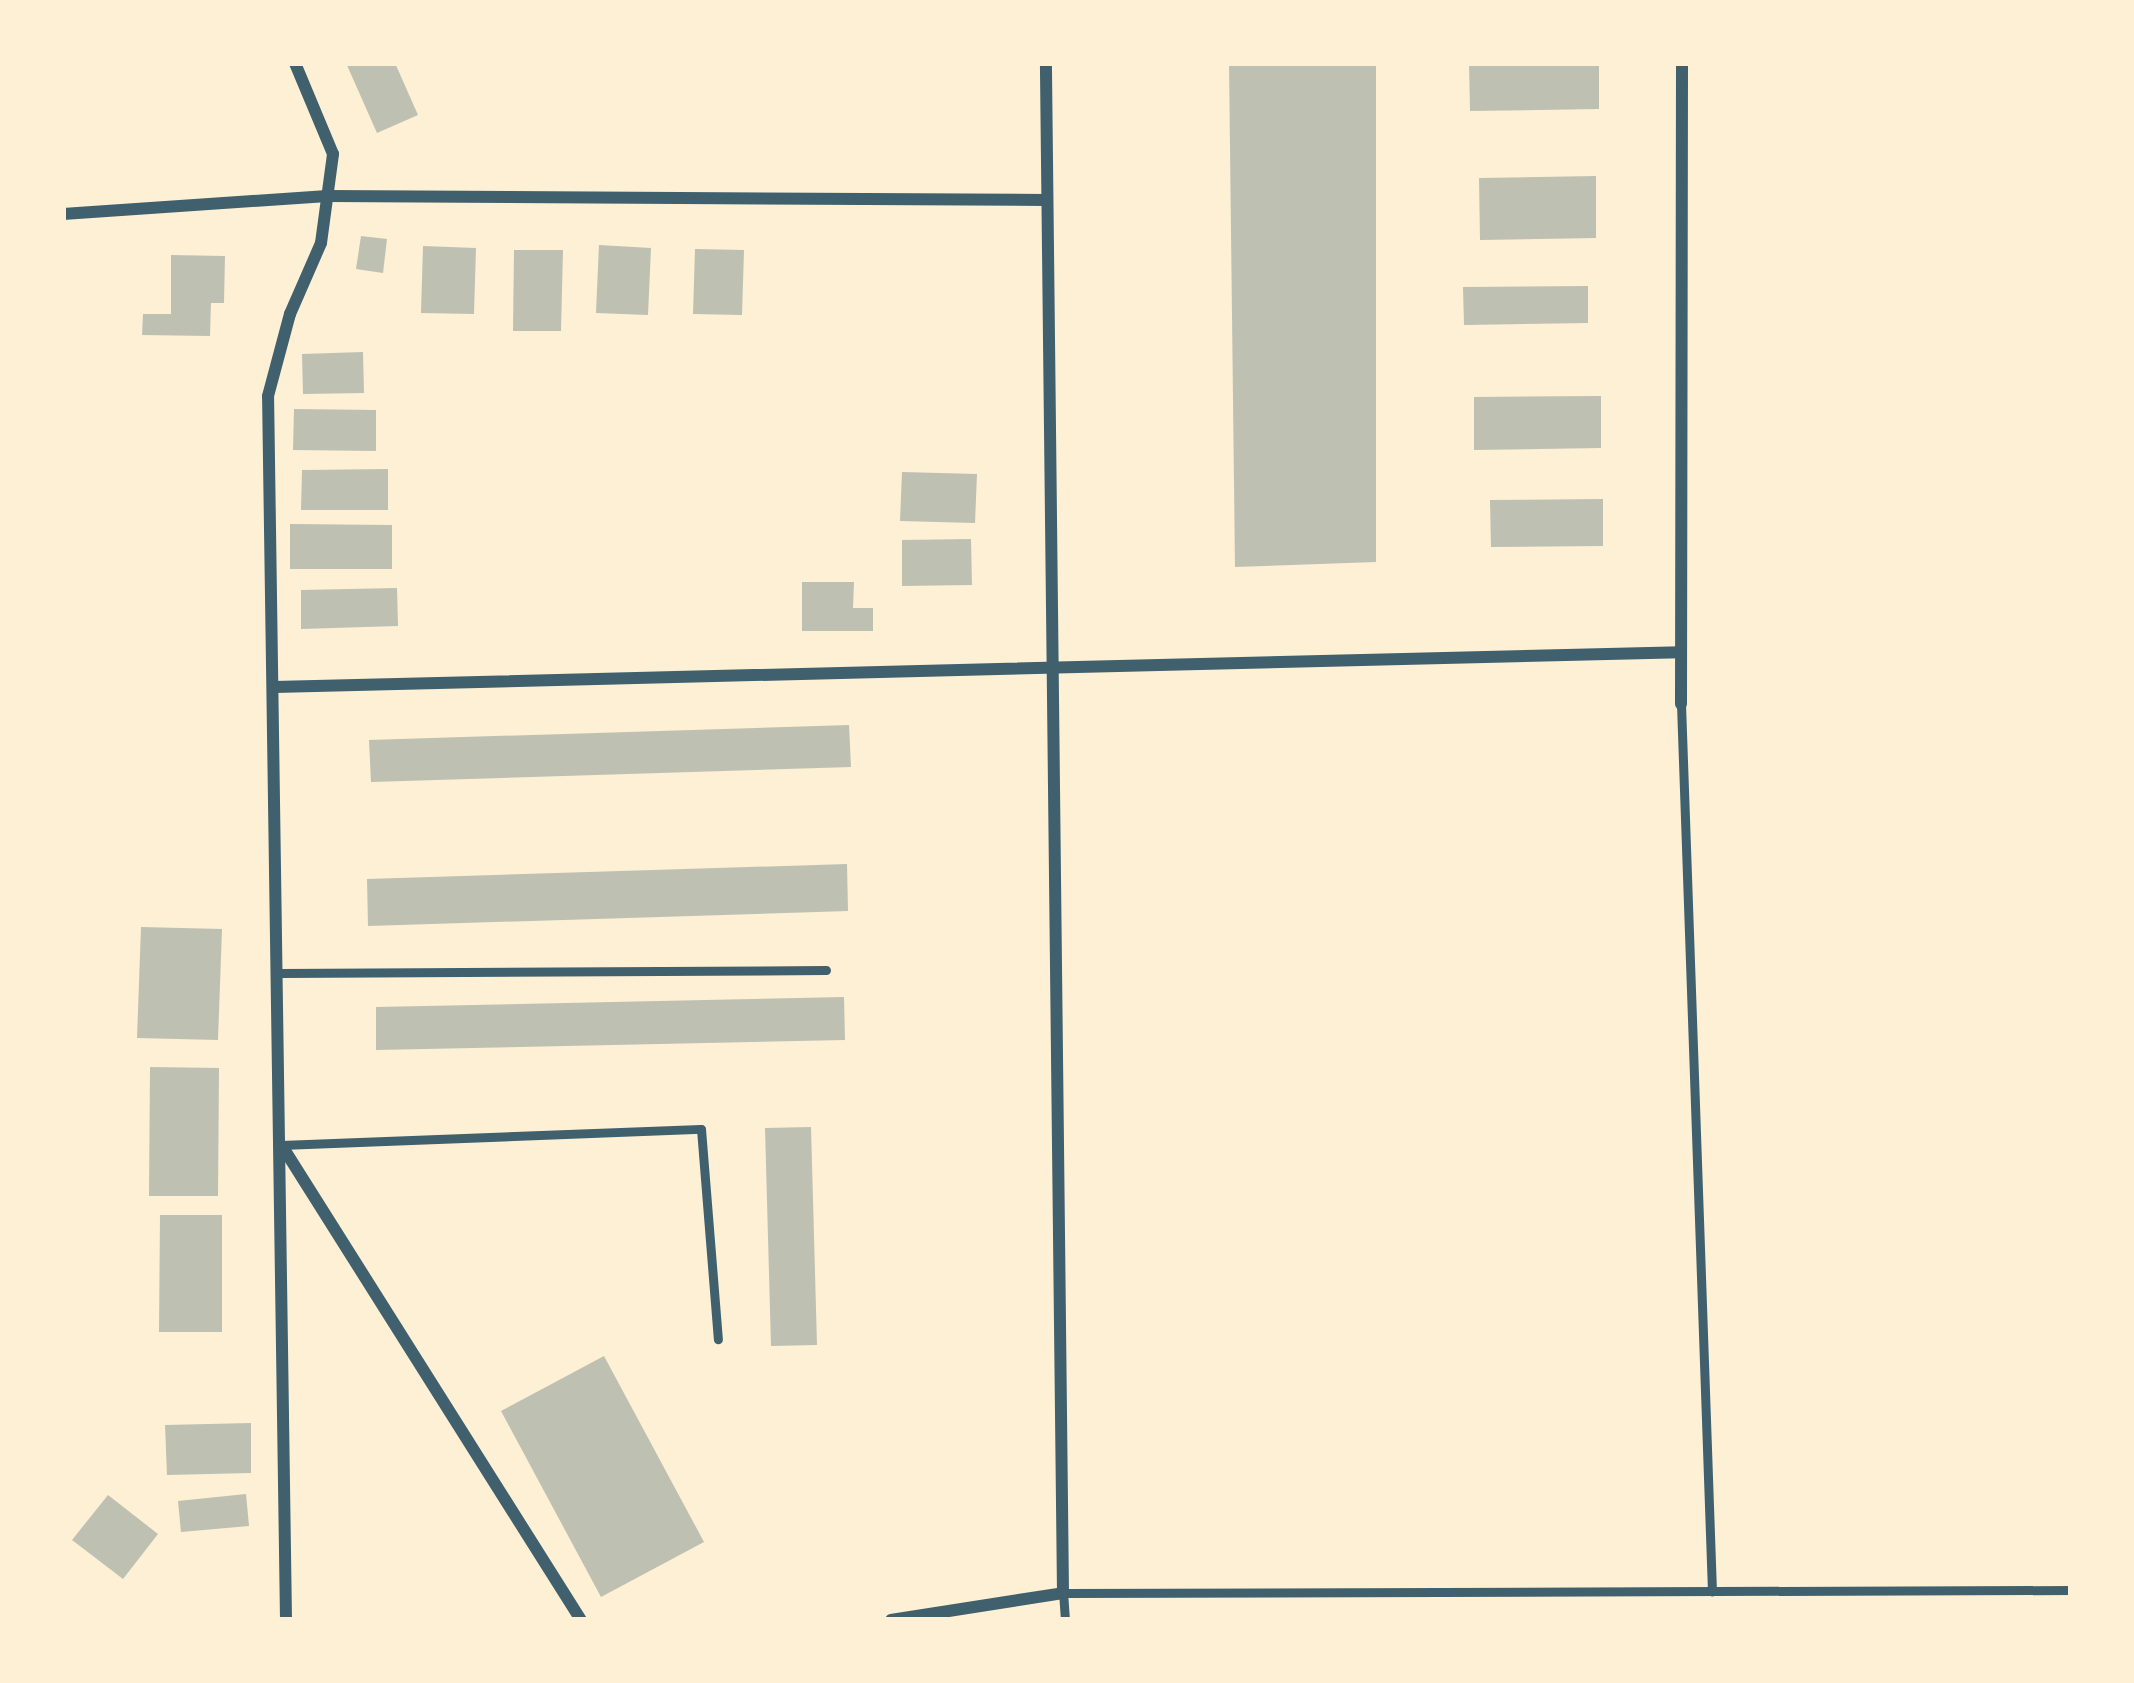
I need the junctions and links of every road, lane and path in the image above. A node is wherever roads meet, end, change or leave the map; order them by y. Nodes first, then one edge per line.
1 (295, 63) edge
2 (1046, 63) edge
3 (1682, 63) edge
4 (327, 196) junction
5 (1047, 200) junction
6 (63, 214) edge
7 (1681, 652) junction
8 (1051, 668) junction
9 (274, 688) junction
10 (1681, 704) joint
11 (826, 970) dead end
12 (280, 973) junction
13 (281, 1145) junction
14 (718, 1339) dead end
15 (2071, 1590) edge
16 (1712, 1591) junction
17 (1063, 1593) junction
18 (286, 1620) edge
19 (581, 1620) edge
20 (890, 1620) edge
21 (1065, 1620) edge

1 - 4 street
2 - 5 street
3 - 7 street
4 - 5 street
4 - 6 street
4 - 9 street
5 - 8 street
7 - 8 street
7 - 10 street
8 - 9 street
8 - 17 street
9 - 12 street
10 - 16 lane
11 - 12 lane
12 - 13 street
13 - 14 lane
13 - 18 street
13 - 19 street
15 - 16 lane
16 - 17 lane
17 - 20 street
17 - 21 lane

